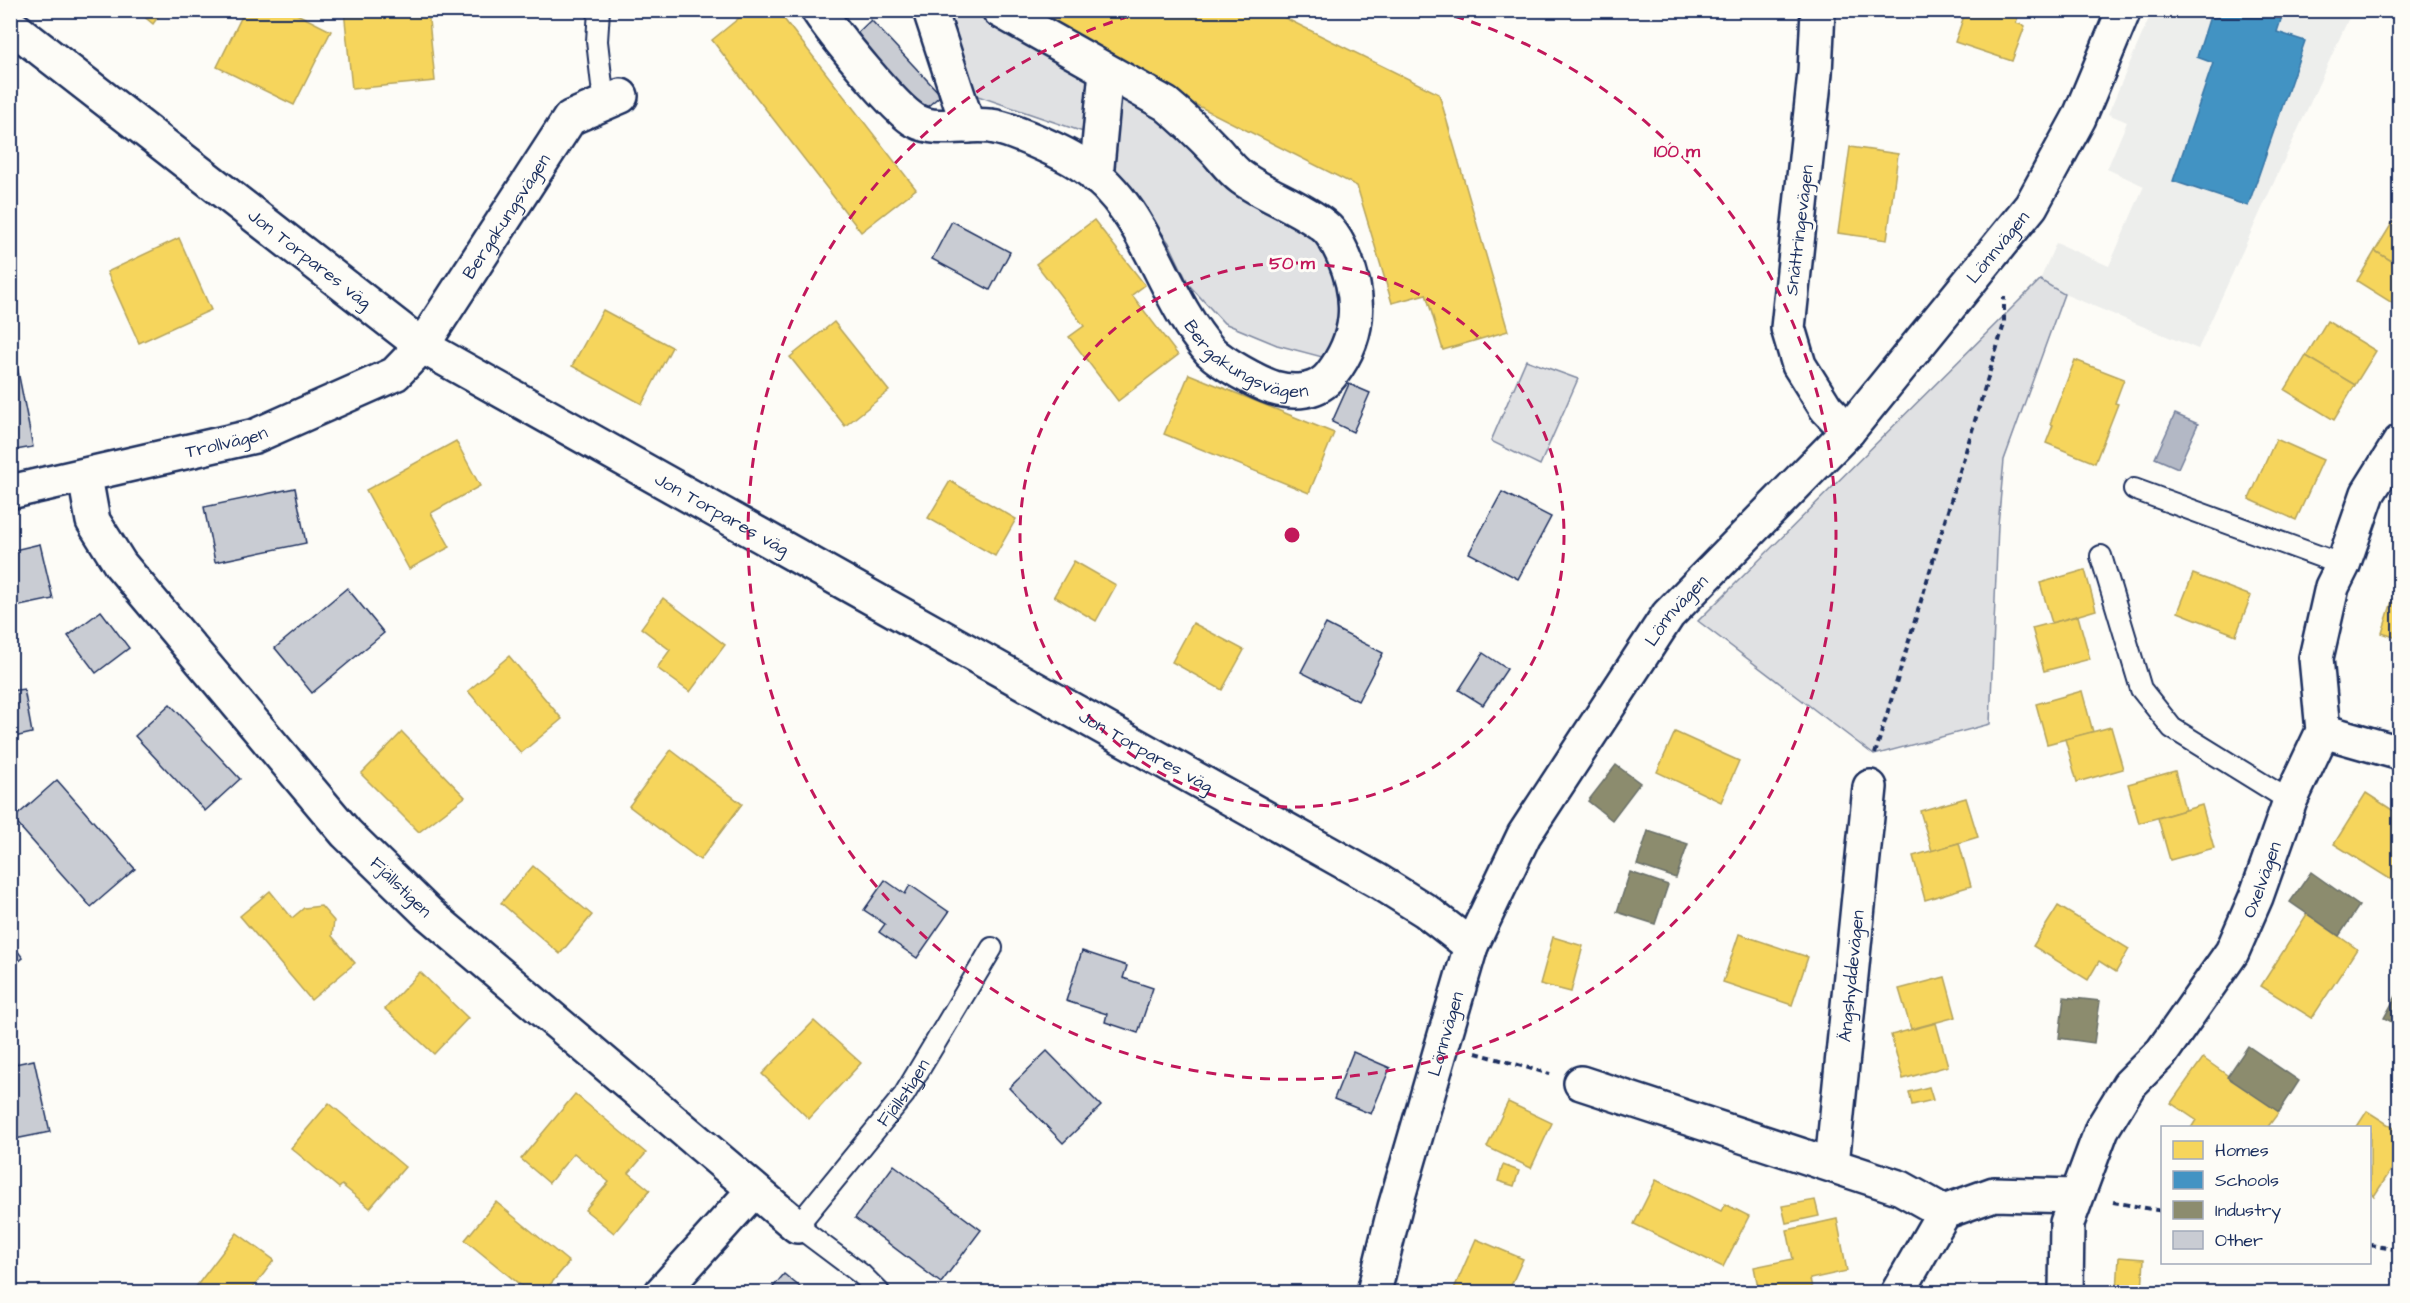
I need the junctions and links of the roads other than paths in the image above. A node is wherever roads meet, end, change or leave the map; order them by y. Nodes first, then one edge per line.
1 (599, 10) edge
2 (818, 10) edge
3 (930, 10) edge
4 (999, 10) edge
5 (1818, 10) edge
6 (2124, 10) edge
7 (10, 25) edge
8 (1106, 71) junction
9 (613, 100) joint
10 (968, 126) junction
11 (1096, 177) junction
12 (422, 346) junction
13 (1848, 431) junction
14 (2400, 442) edge
15 (85, 477) junction
16 (2134, 489) dead end
17 (10, 492) edge
18 (2101, 556) dead end
19 (2343, 565) junction
20 (2323, 731) junction
21 (2400, 753) edge
22 (1870, 787) road end
23 (2290, 801) junction
24 (1471, 946) junction
25 (992, 948) dead end
26 (1581, 1083) road end
27 (1832, 1164) junction
28 (754, 1190) junction
29 (2076, 1196) junction
30 (1944, 1212) junction
31 (797, 1226) junction
32 (662, 1293) edge
33 (879, 1293) edge
34 (1374, 1293) edge
35 (1898, 1293) edge
36 (2066, 1293) edge

1 - 9 lane, Bergakungsvägen
2 - 10 street, Bergakungsvägen
3 - 10 street
4 - 8 street, Bergakungsvägen
5 - 13 street, Snättringevägen
6 - 13 street, Lönnvägen
7 - 12 street, Jon Torpares väg
8 - 11 street
8 - 11 street, Bergakungsvägen
9 - 12 street, Bergakungsvägen
10 - 11 street, Bergakungsvägen
12 - 15 street, Trollvägen
12 - 24 street, Jon Torpares väg
13 - 24 street, Lönnvägen
14 - 19 street
15 - 17 street, Trollvägen
15 - 28 street, Fjällstigen
16 - 19 lane
18 - 23 lane
19 - 20 street
20 - 21 street
20 - 23 street, Oxelvägen
22 - 27 street, Ängshyddevägen
23 - 29 street, Oxelvägen
24 - 34 street, Lönnvägen
25 - 31 lane, Fjällstigen
26 - 27 street
27 - 30 street
28 - 31 street, Fjällstigen
28 - 32 street
29 - 30 street
29 - 36 street, Oxelvägen
30 - 35 street
31 - 33 lane, Fjällstigen

